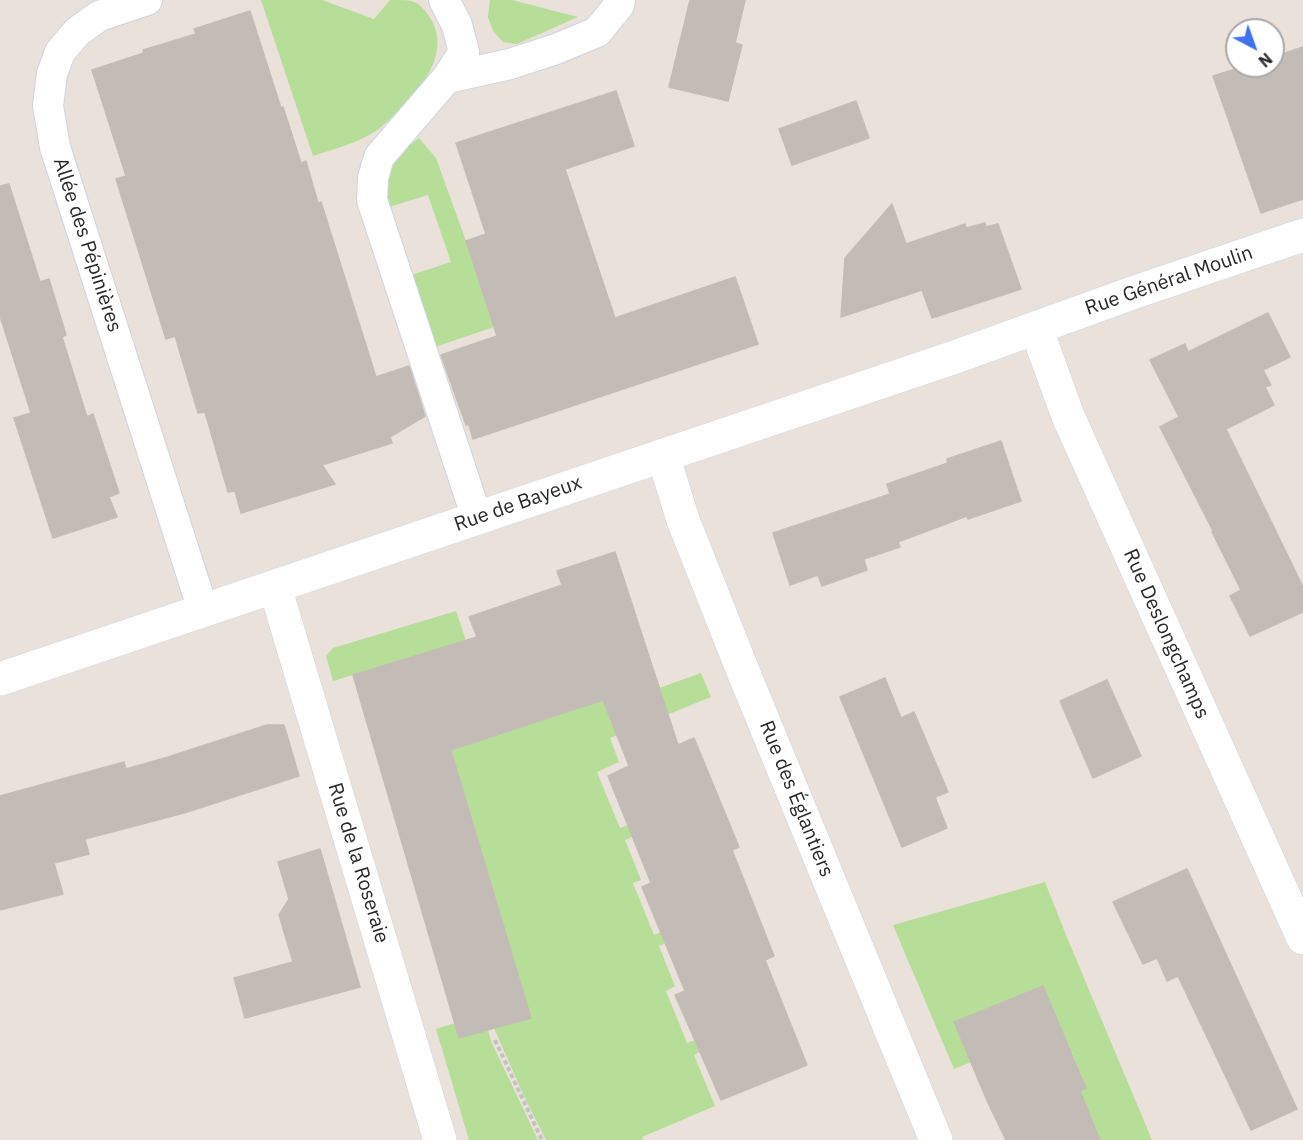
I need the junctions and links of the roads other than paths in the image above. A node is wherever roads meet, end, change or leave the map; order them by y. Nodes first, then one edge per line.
1 (147, 0) edge
2 (444, 0) edge
3 (620, 0) edge
4 (447, 78) junction
5 (1303, 235) edge
6 (1036, 328) junction
7 (663, 455) junction
8 (477, 518) junction
9 (275, 587) junction
10 (203, 610) junction
11 (0, 679) edge
12 (1303, 938) edge
13 (440, 1140) edge
14 (936, 1140) edge

1 - 10 lane, Allée des Pépinières
2 - 4 lane
3 - 4 lane
4 - 8 lane
5 - 6 street, Rue Général Moulin
6 - 7 street, Rue de Bayeux
6 - 12 street, Rue Deslongchamps
7 - 8 street, Rue de Bayeux
7 - 14 street, Rue des Églantiers
8 - 9 street, Rue de Bayeux
9 - 10 street, Rue de Bayeux
9 - 13 street, Rue de la Roseraie
10 - 11 street, Rue de Bayeux

